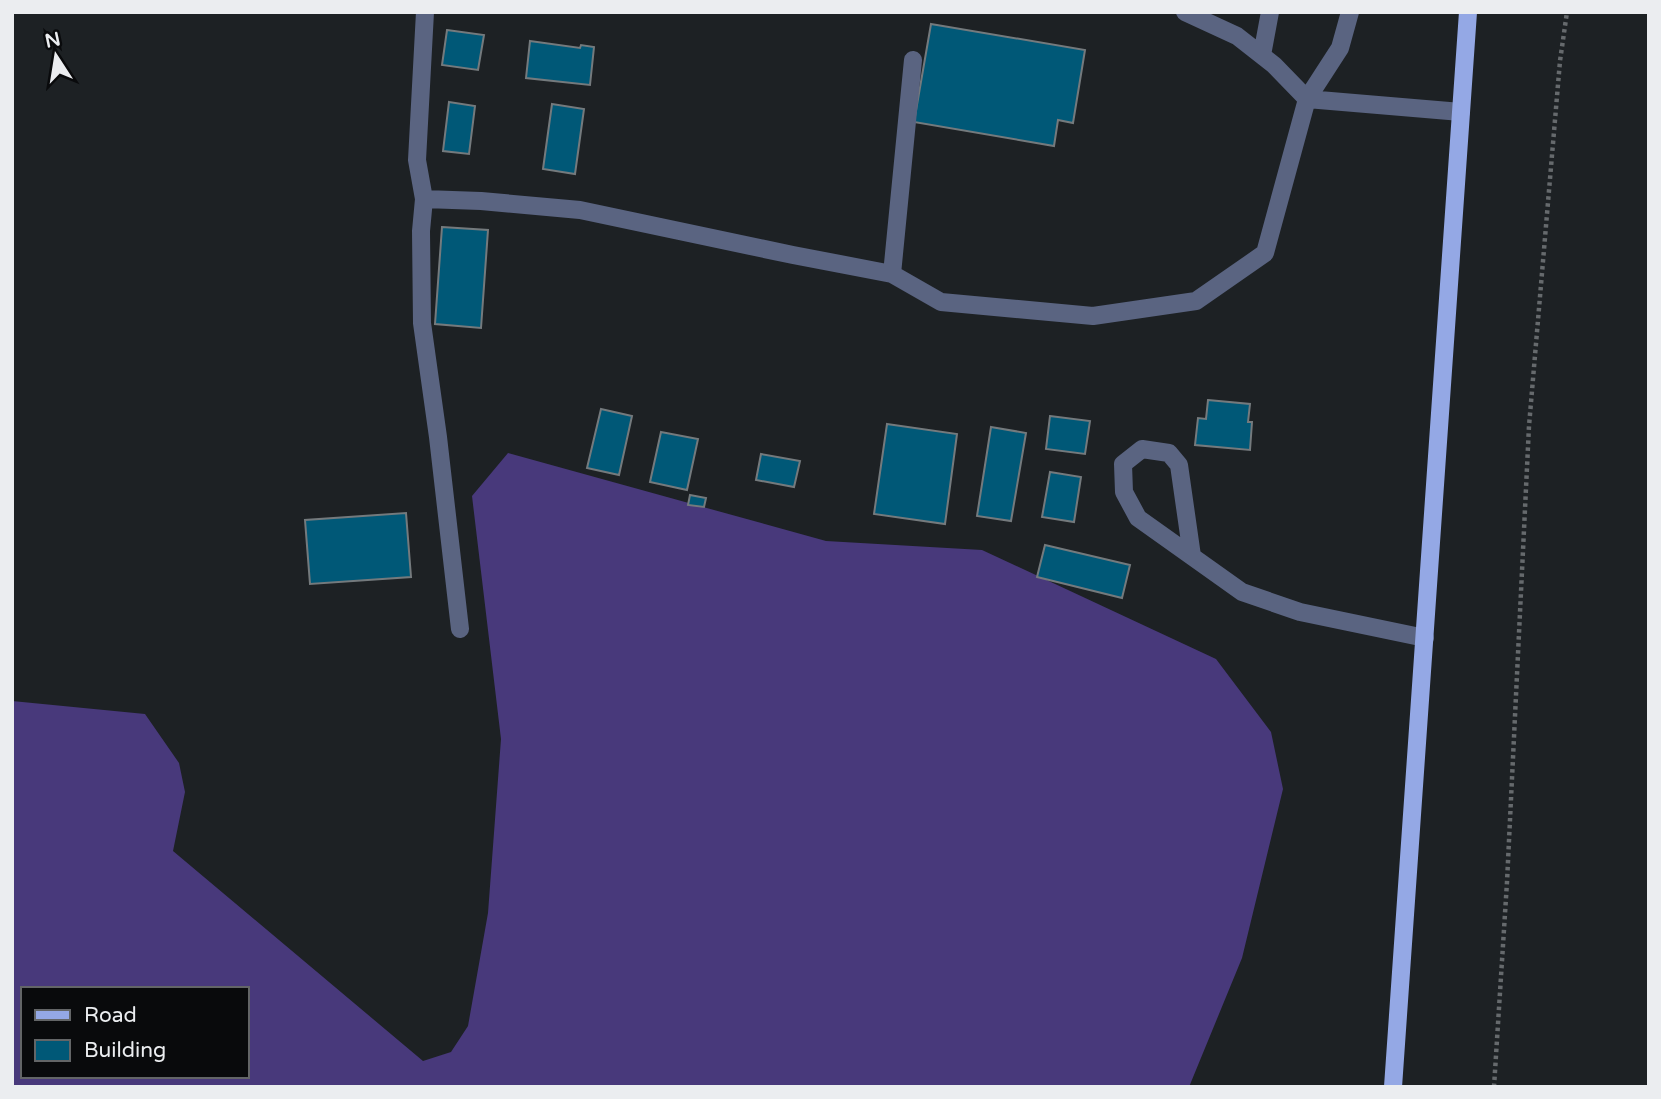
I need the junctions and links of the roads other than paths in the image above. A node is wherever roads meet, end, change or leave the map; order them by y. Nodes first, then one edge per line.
1 (425, 12) edge
2 (1270, 12) edge
3 (1350, 12) edge
4 (1468, 12) edge
5 (1191, 14) edge
6 (1262, 55) junction
7 (913, 60) dead end
8 (1307, 99) junction
9 (1461, 112) junction
10 (424, 199) junction
11 (892, 274) junction
12 (1192, 555) junction
13 (460, 629) dead end
14 (1425, 638) junction
15 (1393, 1087) edge

1 - 10 lane
2 - 6 lane
3 - 8 lane
4 - 9 main road
5 - 6 lane
6 - 8 lane
7 - 11 lane
8 - 9 lane
8 - 11 lane
9 - 14 main road
10 - 11 lane
10 - 13 lane
12 - 12 lane
12 - 14 lane
14 - 15 main road

